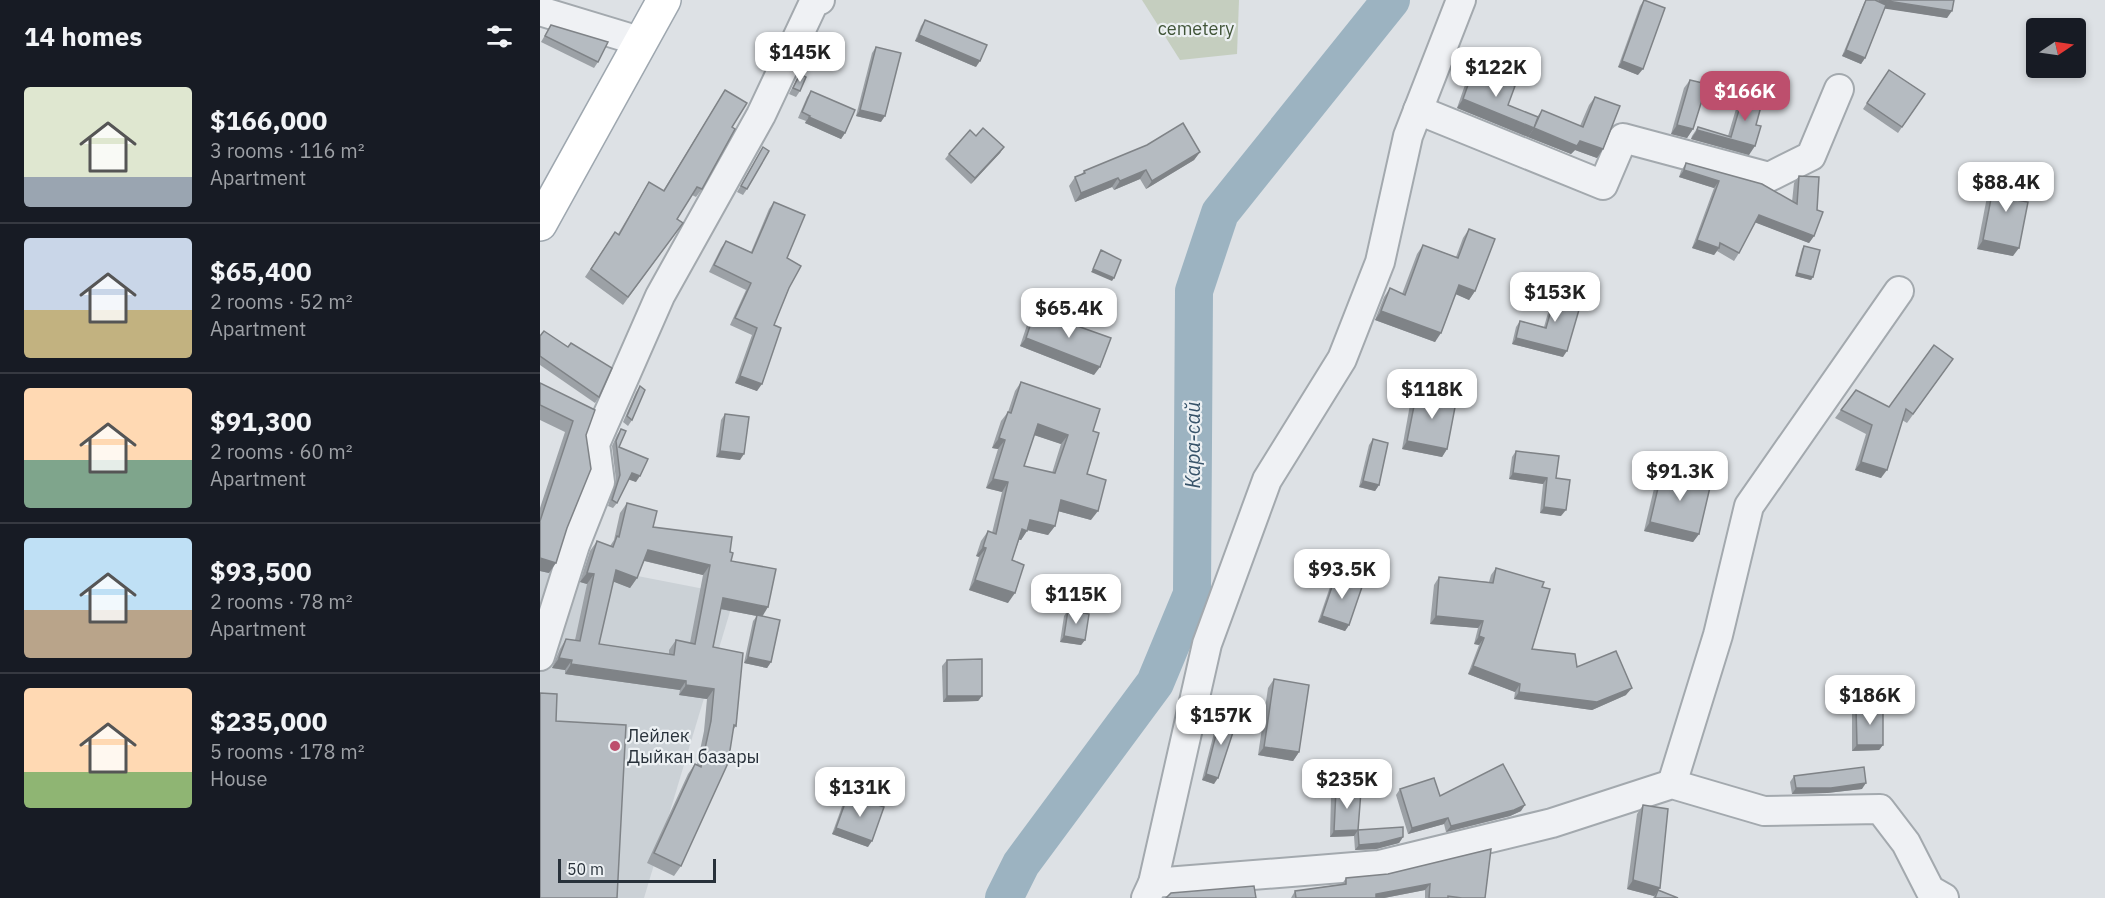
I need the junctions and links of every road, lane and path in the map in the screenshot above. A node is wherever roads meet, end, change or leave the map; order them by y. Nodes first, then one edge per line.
1 (664, 0) edge
2 (820, 0) edge
3 (1461, 0) edge
4 (540, 11) edge
5 (639, 41) junction
6 (1839, 89) dead end
7 (1418, 110) junction
8 (540, 224) edge
9 (1899, 291) dead end
10 (540, 656) edge
11 (1672, 784) junction
12 (1149, 891) edge
13 (1944, 898) edge

1 - 5 main road
2 - 10 street
3 - 7 street
4 - 5 street
5 - 8 main road
6 - 7 street
7 - 12 street
9 - 11 street
11 - 12 street
11 - 13 street

